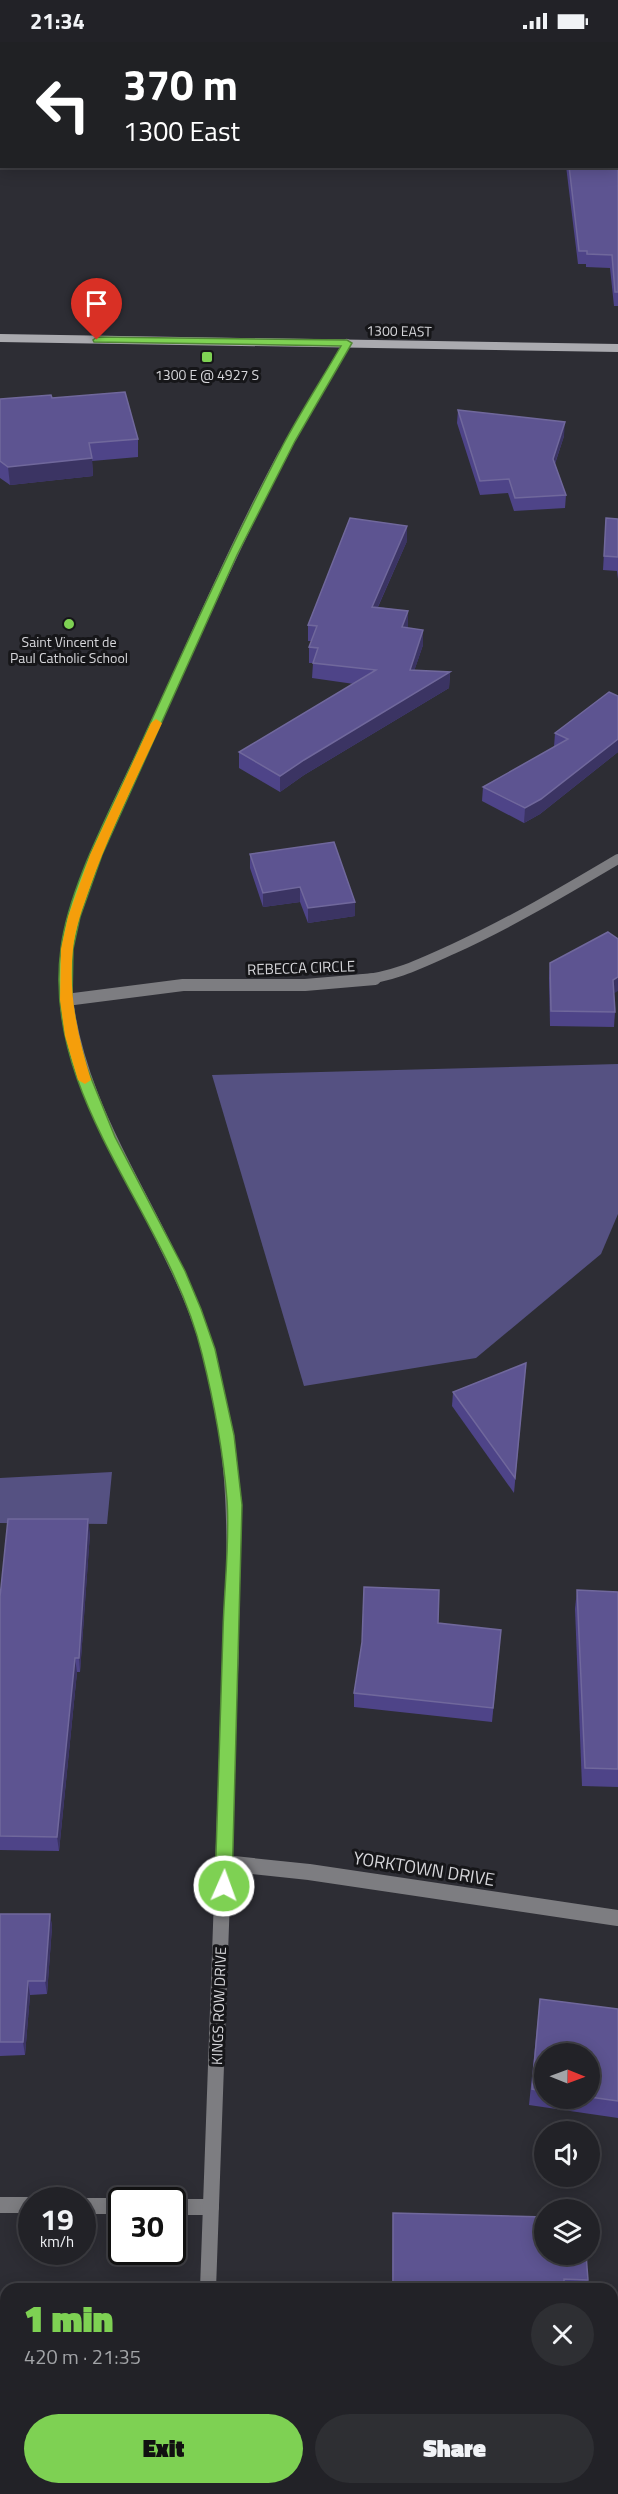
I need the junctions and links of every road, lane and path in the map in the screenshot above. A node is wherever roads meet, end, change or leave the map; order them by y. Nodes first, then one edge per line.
1 (0, 338) edge
2 (347, 343) junction
3 (618, 348) edge
4 (618, 859) edge
5 (66, 1000) junction
6 (224, 1863) junction
7 (618, 1918) edge
8 (0, 2205) edge
9 (18, 2205) edge
10 (186, 2206) edge
11 (211, 2207) junction
12 (208, 2283) edge

1 - 2 main road, 1300 EAST
2 - 3 main road, 1300 EAST
2 - 5 street, KINGS ROW DRIVE
4 - 5 street, REBECCA CIRCLE
5 - 6 street, KINGS ROW DRIVE
6 - 7 street, YORKTOWN DRIVE
6 - 11 street, KINGS ROW DRIVE
8 - 9 street
10 - 11 street
11 - 12 street, KINGS ROW DRIVE

